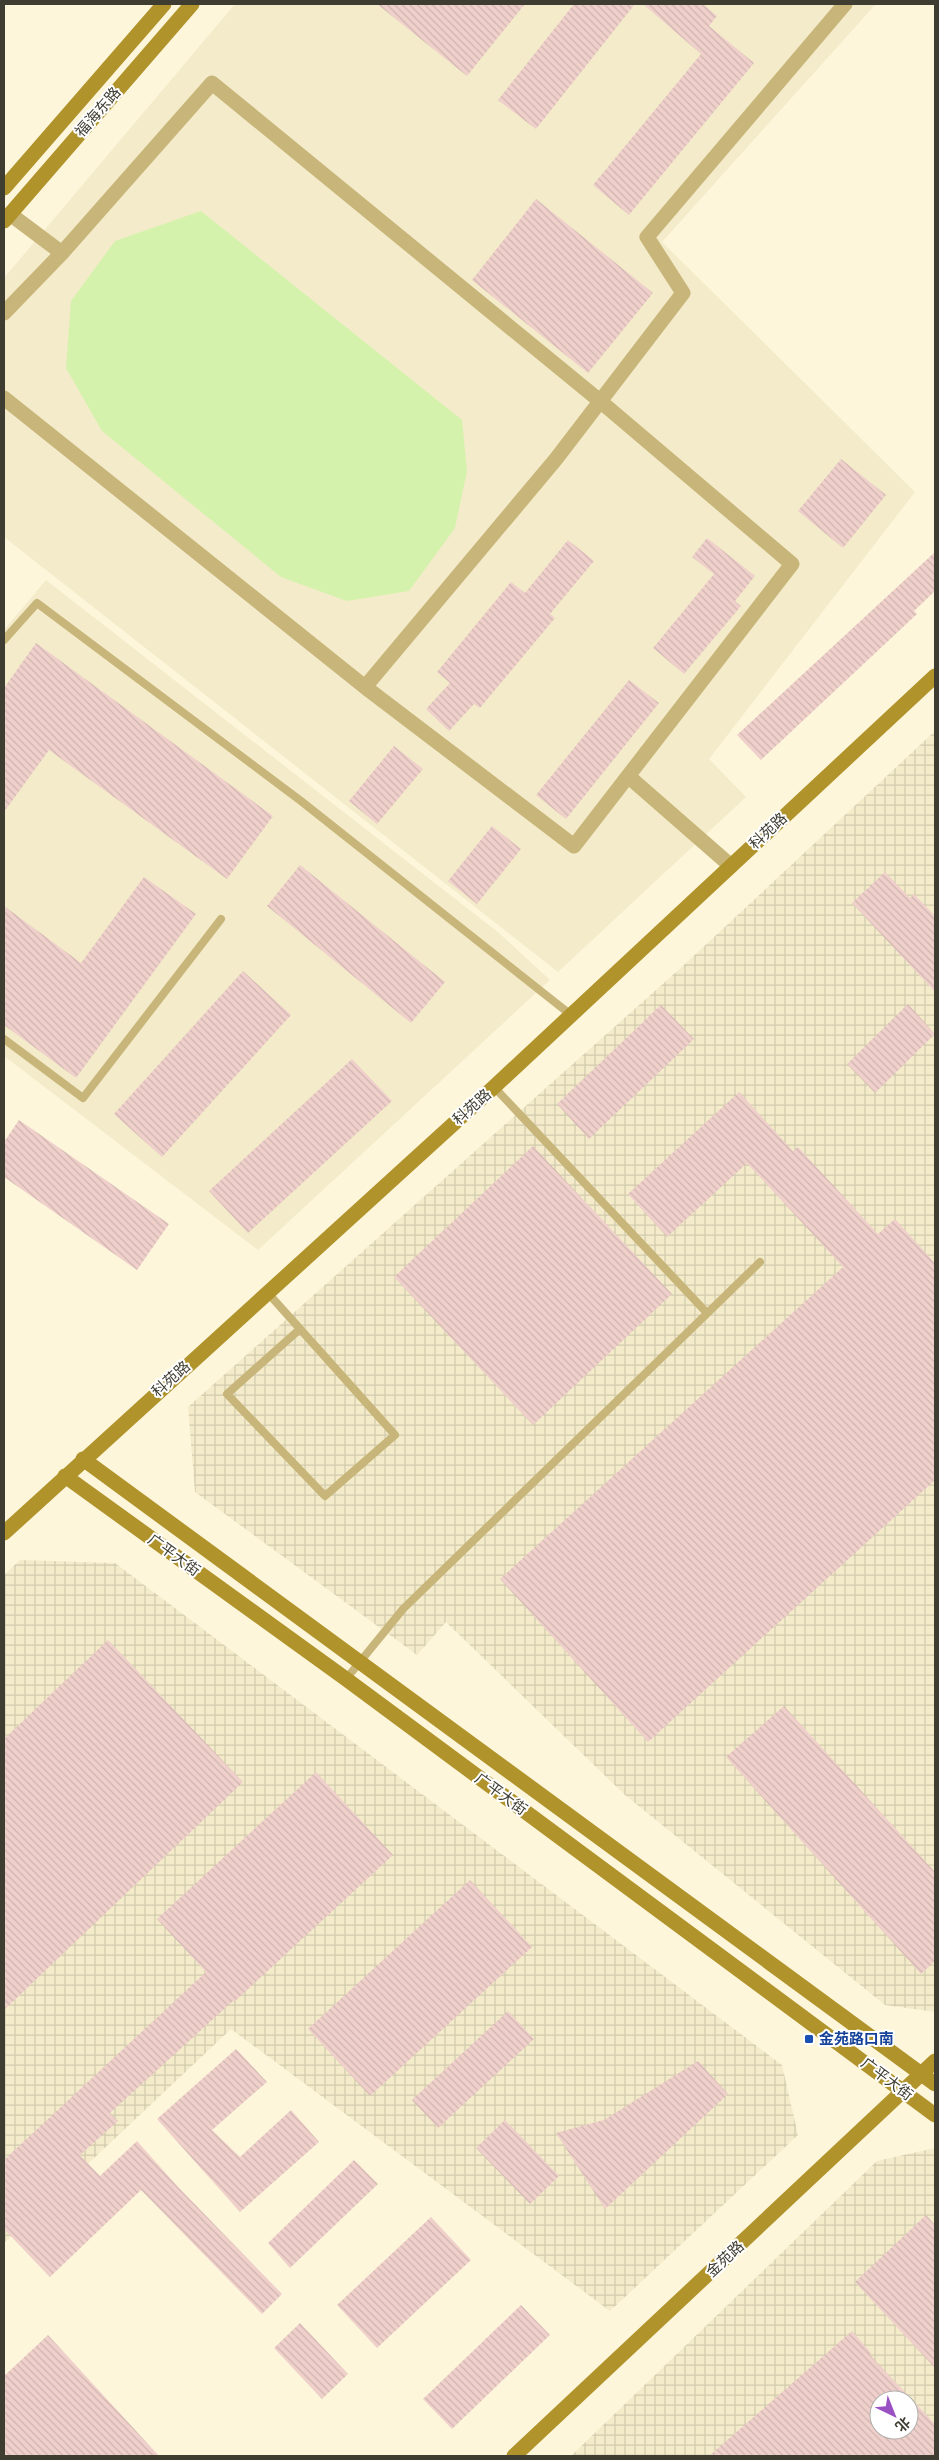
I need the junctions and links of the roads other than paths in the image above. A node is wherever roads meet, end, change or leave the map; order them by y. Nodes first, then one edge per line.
1 (164, 4) edge
2 (192, 4) edge
3 (845, 4) edge
4 (4, 188) edge
5 (7, 217) edge
6 (62, 253) junction
7 (4, 313) edge
8 (4, 398) edge
9 (600, 401) junction
10 (4, 640) edge
11 (935, 676) edge
12 (365, 687) junction
13 (628, 776) junction
14 (731, 866) junction
15 (221, 919) dead end
16 (571, 1015) junction
17 (4, 1039) edge
18 (494, 1087) junction
19 (760, 1262) dead end
20 (267, 1292) junction
21 (707, 1313) junction
22 (300, 1329) junction
23 (83, 1459) junction
24 (65, 1476) junction
25 (4, 1533) edge
26 (359, 1662) junction
27 (346, 1679) junction
28 (935, 2061) edge
29 (921, 2074) junction
30 (935, 2084) edge
31 (904, 2091) junction
32 (935, 2115) edge
33 (514, 2456) edge

1 - 4 street, 福海东路
2 - 5 street, 福海东路
3 - 9 street
5 - 6 street
6 - 7 street
6 - 9 street
8 - 12 street
9 - 12 street
9 - 13 street
10 - 16 lane
11 - 14 street, 科苑路
12 - 13 street
13 - 14 street
14 - 16 street, 科苑路
15 - 17 lane
16 - 18 street, 科苑路
18 - 20 street, 科苑路
18 - 21 lane
19 - 21 lane
20 - 22 lane
20 - 23 street, 科苑路
21 - 26 lane
22 - 22 lane
23 - 24 street, 科苑路
23 - 26 street, 广平大街
24 - 25 street, 科苑路
24 - 27 street, 广平大街
26 - 27 lane
26 - 29 street, 广平大街
27 - 31 street, 广平大街
28 - 29 street, 金苑路
29 - 30 street, 广平大街
29 - 31 street, 金苑路
31 - 32 street, 广平大街
31 - 33 street, 金苑路

